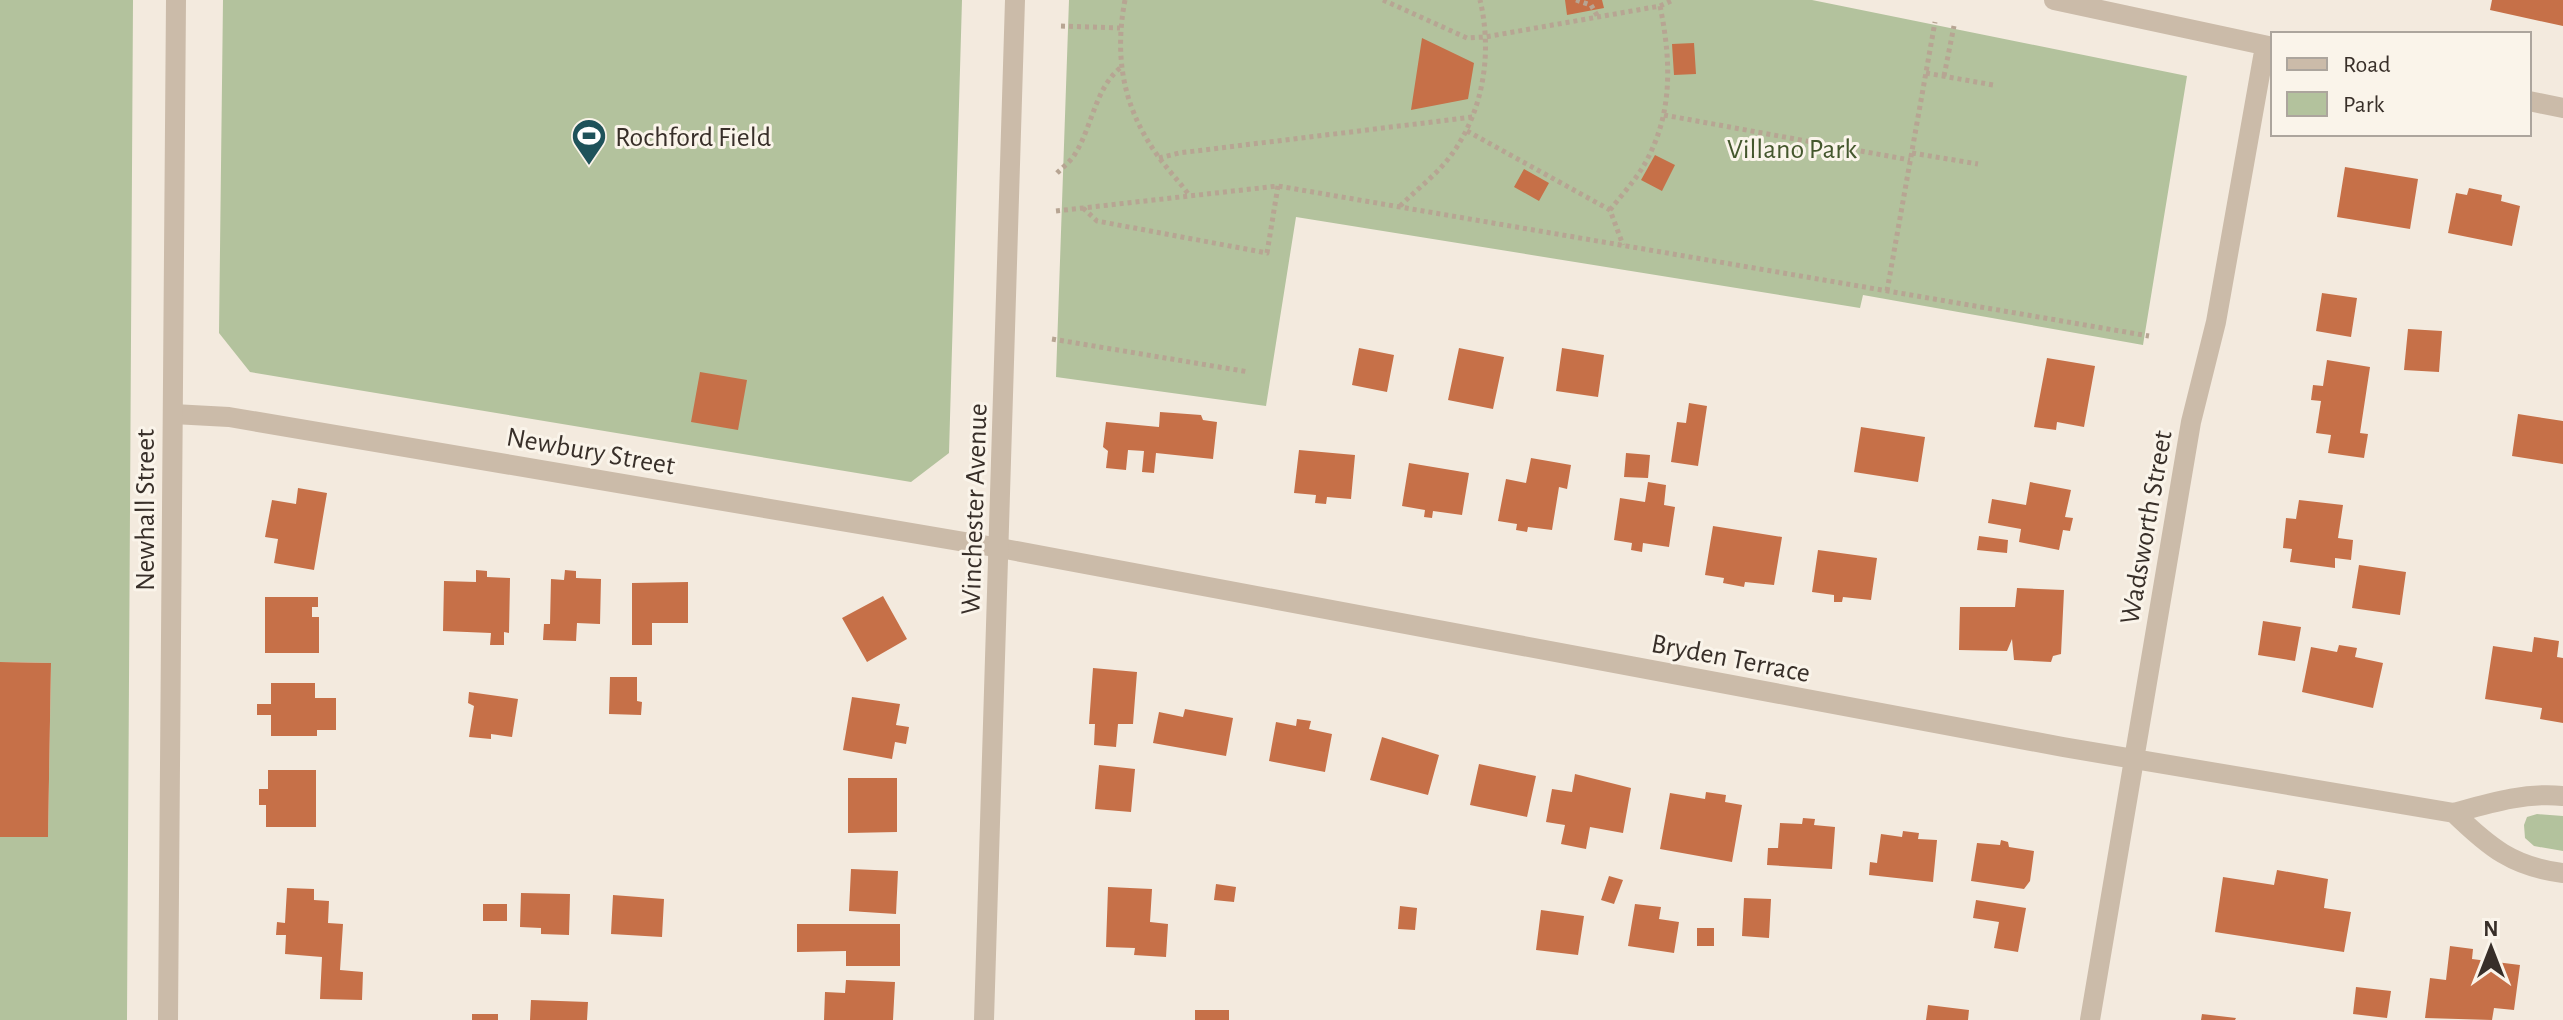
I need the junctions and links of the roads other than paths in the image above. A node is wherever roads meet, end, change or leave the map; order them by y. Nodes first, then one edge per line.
1 (176, 0) edge
2 (1015, 0) edge
3 (2054, 0) edge
4 (2269, 47) edge
5 (2531, 101) edge
6 (2563, 108) edge
7 (173, 414) junction
8 (1000, 548) junction
9 (2134, 759) junction
10 (2563, 796) edge
11 (2454, 813) junction
12 (2563, 873) edge
13 (168, 1020) edge
14 (984, 1020) edge
15 (2090, 1020) edge

1 - 7 street, Newhall Street
2 - 8 street, Winchester Avenue
3 - 4 street
4 - 9 street, Wadsworth Street
5 - 6 street
7 - 8 street, Newbury Street
7 - 13 street, Newhall Street
8 - 9 street, Bryden Terrace
8 - 14 street, Winchester Avenue
9 - 11 street, Bryden Terrace
9 - 15 street, Wadsworth Street
10 - 11 street, Bryden Terrace
11 - 12 street

